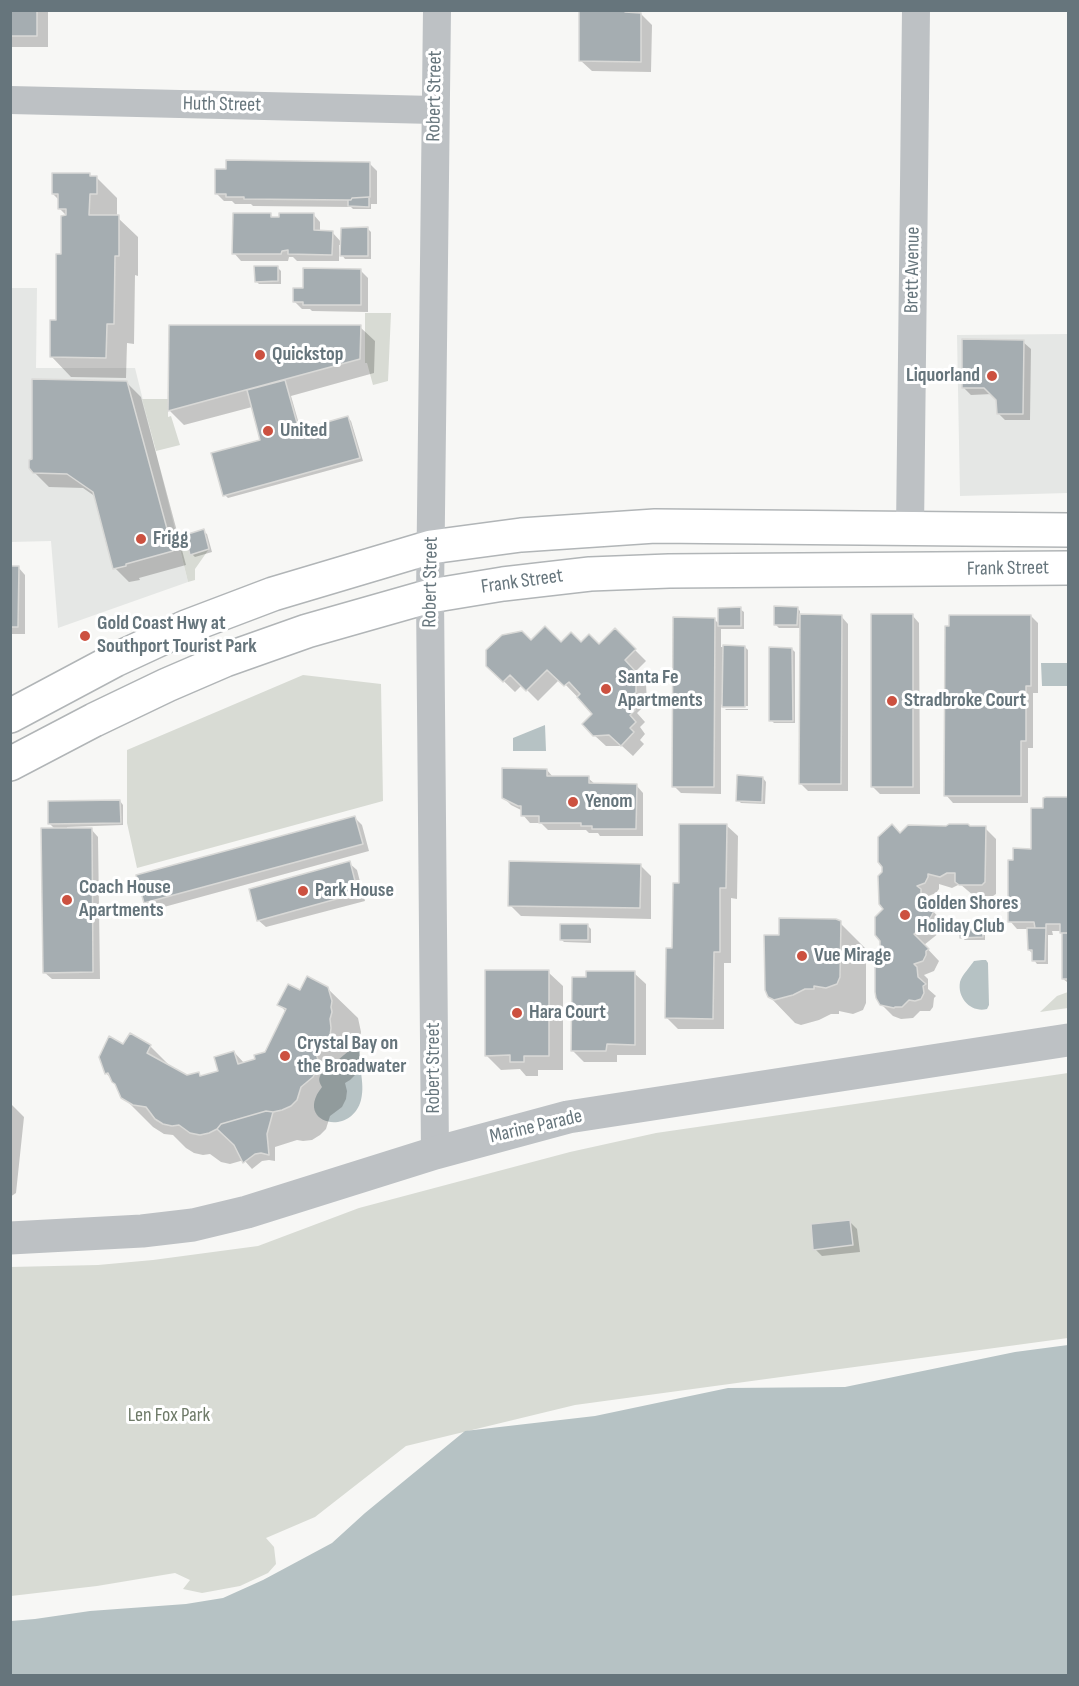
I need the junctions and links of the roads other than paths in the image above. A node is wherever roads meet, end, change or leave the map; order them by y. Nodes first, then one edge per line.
1 (437, 10) edge
2 (916, 10) edge
3 (10, 100) edge
4 (435, 110) junction
5 (910, 530) junction
6 (1068, 530) edge
7 (431, 547) junction
8 (1068, 568) edge
9 (430, 596) junction
10 (10, 716) edge
11 (10, 764) edge
12 (1068, 1040) edge
13 (435, 1153) junction
14 (10, 1238) edge

1 - 4 street, Robert Street
2 - 5 street, Brett Avenue
3 - 4 street, Huth Street
4 - 7 street, Robert Street
5 - 6 highway, Frank Street
5 - 7 highway, Frank Street
7 - 9 street, Robert Street
7 - 10 highway, Frank Street
8 - 9 highway, Frank Street
9 - 11 highway, Frank Street
9 - 13 street, Robert Street
12 - 13 street, Marine Parade
13 - 14 street, Marine Parade

